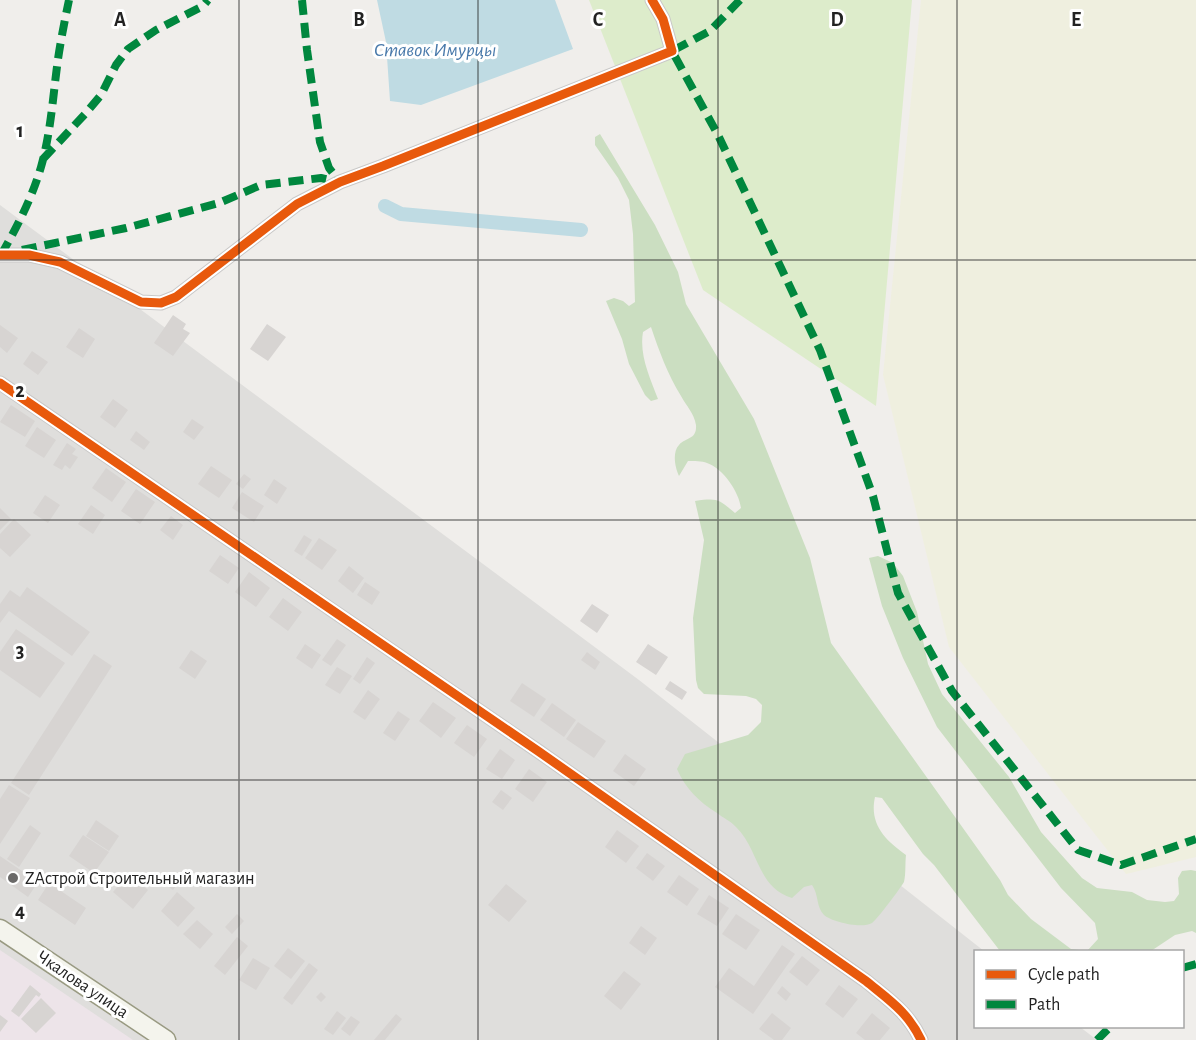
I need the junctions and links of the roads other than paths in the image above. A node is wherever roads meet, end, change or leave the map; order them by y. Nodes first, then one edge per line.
1 (652, 0) edge
2 (0, 255) edge
3 (0, 383) edge
4 (0, 929) edge
5 (166, 1040) edge
6 (921, 1040) edge

1 - 2 street
3 - 6 street
4 - 5 main road, Чкалова улица

